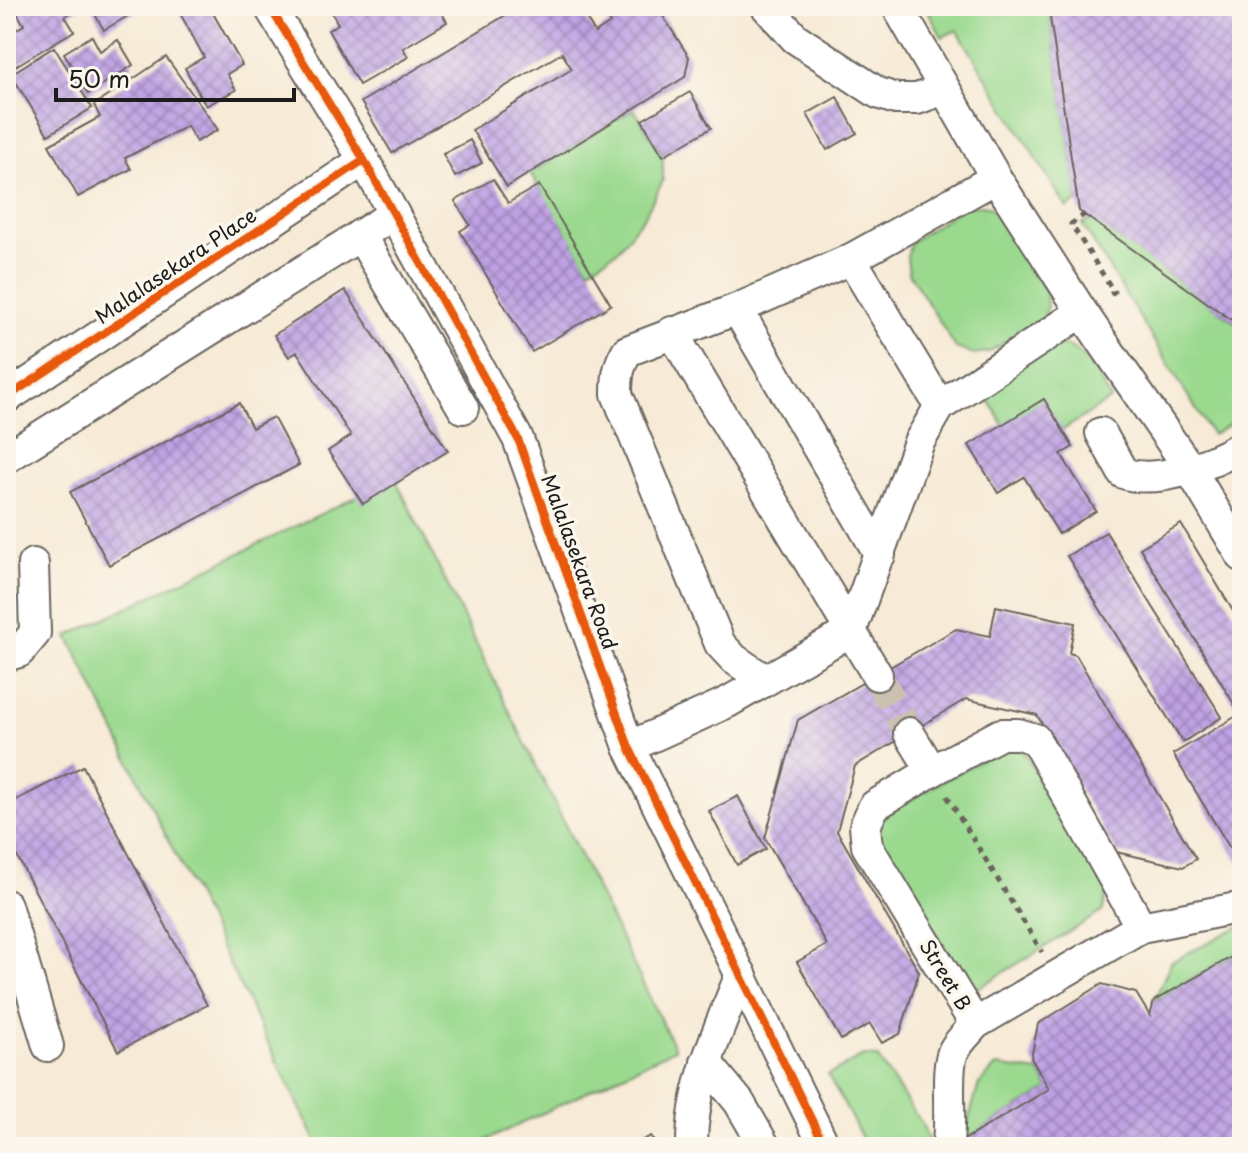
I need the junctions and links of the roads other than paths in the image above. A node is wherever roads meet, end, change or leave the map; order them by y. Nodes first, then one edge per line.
1 (269, 6) edge
2 (766, 6) edge
3 (897, 6) edge
4 (944, 89) junction
5 (364, 160) junction
6 (996, 178) junction
7 (394, 214) junction
8 (360, 235) junction
9 (851, 259) junction
10 (737, 309) junction
11 (1082, 312) junction
12 (672, 332) junction
13 (6, 398) edge
14 (940, 406) junction
15 (463, 408) dead end
16 (1101, 433) dead end
17 (1242, 446) edge
18 (6, 458) edge
19 (1190, 469) junction
20 (880, 555) junction
21 (1242, 556) edge
22 (33, 564) dead end
23 (851, 631) junction
24 (6, 656) edge
25 (877, 675) tunnel mouth
26 (765, 680) junction
27 (909, 733) tunnel mouth
28 (629, 747) junction
29 (932, 771) junction
30 (6, 905) edge
31 (1242, 911) edge
32 (1141, 927) junction
33 (741, 974) junction
34 (975, 1024) junction
35 (48, 1046) dead end
36 (706, 1062) junction
37 (692, 1147) edge
38 (765, 1147) edge
39 (825, 1147) edge
40 (947, 1147) edge

1 - 5 street, Malalasekara Road
2 - 4 street
3 - 4 street
4 - 6 street
5 - 7 street, Malalasekara Road
5 - 13 street, Malalasekara Place
6 - 9 street
6 - 11 street
7 - 8 street
7 - 28 street, Malalasekara Road
8 - 15 street
8 - 18 street
9 - 10 street
9 - 14 street
10 - 12 street
10 - 20 street
11 - 14 street
11 - 19 street
12 - 23 street
12 - 26 street
14 - 20 street
16 - 19 street
17 - 19 street
19 - 21 street
20 - 23 street
22 - 24 street
23 - 25 street
23 - 26 street
26 - 28 street
27 - 29 street
28 - 33 street, Malalasekara Road
29 - 32 street, Street B
29 - 34 street, Street B
30 - 35 street
31 - 32 street, Street B
32 - 34 street, Street B
33 - 36 street
33 - 39 street, Malalasekara Road
34 - 40 street
36 - 37 street
36 - 38 street

